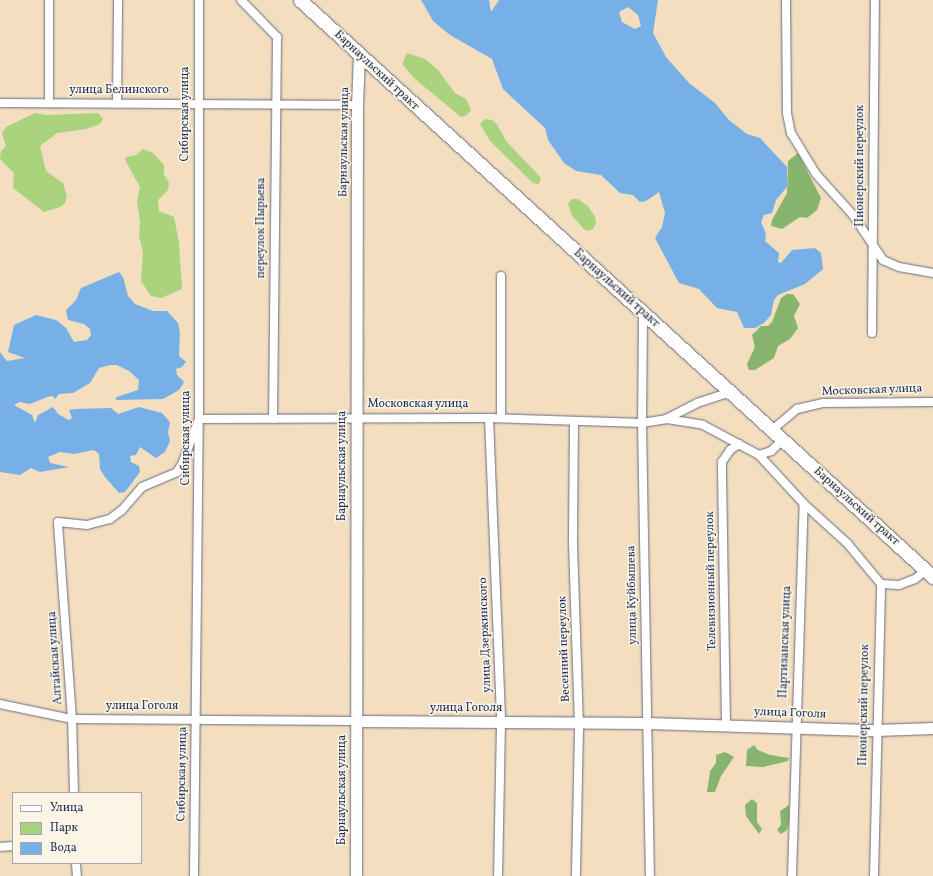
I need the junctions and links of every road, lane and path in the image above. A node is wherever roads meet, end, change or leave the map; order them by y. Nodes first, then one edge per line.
1 (49, 0) edge
2 (118, 0) edge
3 (199, 0) edge
4 (241, 0) edge
5 (300, 0) edge
6 (786, 0) edge
7 (874, 0) edge
8 (359, 56) junction
9 (0, 102) edge
10 (49, 103) junction
11 (117, 103) junction
12 (198, 104) junction
13 (275, 104) junction
14 (357, 105) junction
15 (873, 245) junction
16 (933, 273) edge
17 (501, 276) dead end
18 (643, 313) junction
19 (872, 333) dead end
20 (728, 393) junction
21 (933, 402) edge
22 (356, 417) junction
23 (489, 418) junction
24 (501, 418) junction
25 (199, 419) junction
26 (272, 419) junction
27 (666, 419) junction
28 (574, 421) junction
29 (642, 423) junction
30 (772, 430) junction
31 (783, 440) junction
32 (739, 444) junction
33 (759, 455) junction
34 (804, 504) junction
35 (929, 574) edge
36 (881, 584) junction
37 (0, 704) edge
38 (72, 720) junction
39 (196, 720) junction
40 (356, 721) junction
41 (501, 722) junction
42 (579, 723) junction
43 (648, 723) junction
44 (726, 726) junction
45 (795, 728) junction
46 (933, 728) edge
47 (876, 730) junction
48 (74, 792) edge
49 (12, 846) edge
50 (0, 847) edge
51 (76, 864) edge
52 (77, 876) edge
53 (194, 876) edge
54 (356, 876) edge
55 (498, 876) edge
56 (576, 876) edge
57 (650, 876) edge
58 (792, 876) edge
59 (874, 876) edge

1 - 10 street
2 - 11 street
3 - 12 street, Сибирская улица
4 - 13 street, переулок Пырьева
5 - 8 main road, Барнаульский тракт
6 - 15 street
7 - 15 street, Пионерский переулок
8 - 14 street, Барнаульская улица
8 - 18 main road, Барнаульский тракт
9 - 10 street, улица Белинского
10 - 11 street, улица Белинского
11 - 12 street, улица Белинского
12 - 13 street, улица Белинского
12 - 25 street, Сибирская улица
13 - 14 street, улица Белинского
13 - 26 street, переулок Пырьева
14 - 22 street, Барнаульская улица
15 - 16 street
15 - 19 street, Пионерский переулок
17 - 24 street
18 - 20 main road, Барнаульский тракт
18 - 29 street, улица Куйбышева
20 - 27 street, Московская улица
20 - 30 main road, Барнаульский тракт
21 - 30 street, Московская улица
22 - 23 street, Московская улица
22 - 26 street, Московская улица
22 - 40 street, Барнаульская улица
23 - 24 street, Московская улица
23 - 41 street, улица Дзержинского
24 - 28 street, Московская улица
25 - 26 street, Московская улица
25 - 38 street, Алтайская улица
25 - 39 street, Сибирская улица
27 - 29 street, Московская улица
27 - 32 street
28 - 29 street, Московская улица
28 - 42 street, Весенний переулок
29 - 43 street, улица Куйбышева
30 - 31 main road, Барнаульский тракт
31 - 33 street
31 - 35 main road, Барнаульский тракт
32 - 33 street
32 - 44 street, Телевизионный переулок
33 - 34 street
34 - 36 street
34 - 45 street, Партизанская улица
35 - 36 street
36 - 47 street, Пионерский переулок
37 - 38 street, улица Гоголя
38 - 39 street, улица Гоголя
38 - 48 street, Алтайская улица
39 - 40 street, улица Гоголя
39 - 53 street, Сибирская улица
40 - 41 street, улица Гоголя
40 - 54 street, Барнаульская улица
41 - 42 street, улица Гоголя
41 - 55 street, улица Дзержинского
42 - 43 street, улица Гоголя
42 - 56 street, Весенний переулок
43 - 44 street, улица Гоголя
43 - 57 street, улица Куйбышева
44 - 45 street, улица Гоголя
45 - 47 street, улица Гоголя
45 - 58 street, Партизанская улица
46 - 47 street, улица Гоголя
47 - 59 street, Пионерский переулок
49 - 50 street
51 - 52 street

